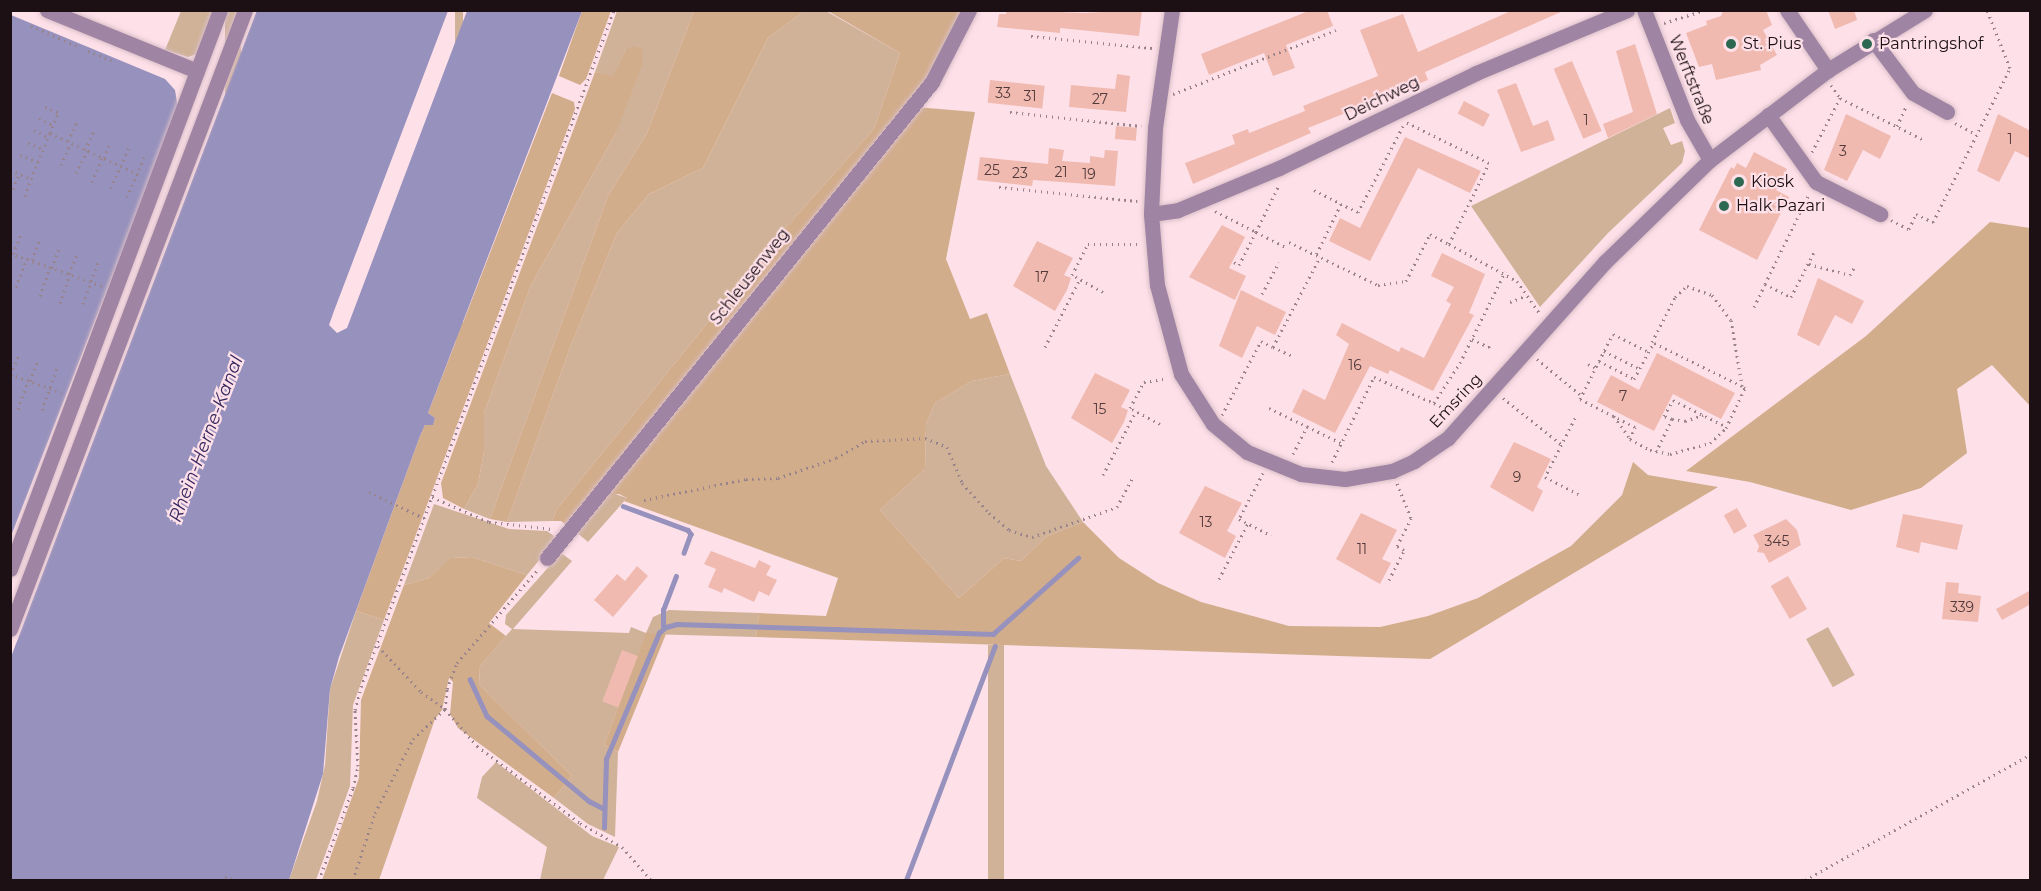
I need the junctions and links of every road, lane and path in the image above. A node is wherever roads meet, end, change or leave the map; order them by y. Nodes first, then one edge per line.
1 (47, 10) edge
2 (220, 10) edge
3 (245, 10) edge
4 (614, 10) edge
5 (969, 10) edge
6 (1172, 10) edge
7 (1627, 10) edge
8 (1644, 10) edge
9 (1705, 10) edge
10 (1787, 10) edge
11 (1925, 10) edge
12 (1987, 10) edge
13 (1681, 16) dead end
14 (31, 26) dead end
15 (1336, 30) dead end
16 (1031, 36) dead end
17 (1873, 40) junction
18 (77, 46) dead end
19 (1165, 50) junction
20 (88, 51) dead end
21 (113, 61) dead end
22 (197, 71) junction
23 (1825, 72) junction
24 (1159, 93) junction
25 (1913, 93) junction
26 (1840, 98) junction
27 (45, 107) dead end
28 (1010, 112) dead end
29 (1947, 112) joint
30 (1768, 115) junction
31 (1402, 116) junction
32 (39, 118) dead end
33 (76, 122) dead end
34 (54, 125) junction
35 (1896, 126) junction
36 (1155, 128) junction
37 (95, 129) dead end
38 (34, 130) dead end
39 (1976, 134) junction
40 (49, 135) junction
41 (1922, 140) dead end
42 (111, 141) dead end
43 (69, 142) junction
44 (28, 143) dead end
45 (130, 145) dead end
46 (43, 149) junction
47 (86, 150) junction
48 (146, 153) dead end
49 (20, 155) dead end
50 (103, 158) junction
51 (1710, 160) junction
52 (38, 162) junction
53 (61, 165) dead end
54 (121, 166) junction
55 (1805, 166) junction
56 (1279, 168) junction
57 (10, 170) edge
58 (76, 173) dead end
59 (19, 174) junction
60 (137, 174) junction
61 (145, 177) dead end
62 (31, 179) junction
63 (1816, 182) junction
64 (92, 183) dead end
65 (999, 187) dead end
66 (111, 188) dead end
67 (13, 189) dead end
68 (1314, 190) dead end
69 (25, 196) dead end
70 (127, 197) dead end
71 (1204, 200) junction
72 (1341, 204) junction
73 (1151, 208) junction
74 (1880, 214) joint
75 (22, 232) dead end
76 (1256, 232) junction
77 (40, 238) dead end
78 (1289, 242) dead end
79 (1152, 244) junction
80 (1449, 244) junction
81 (60, 245) dead end
82 (1286, 247) dead end
83 (78, 252) dead end
84 (1814, 252) dead end
85 (12, 253) edge
86 (1318, 256) junction
87 (27, 258) junction
88 (32, 260) junction
89 (99, 260) dead end
90 (1234, 262) dead end
91 (1279, 262) dead end
92 (1809, 264) junction
93 (1854, 266) dead end
94 (51, 267) junction
95 (1505, 272) junction
96 (70, 274) junction
97 (1080, 279) junction
98 (91, 282) junction
99 (1765, 284) junction
100 (16, 287) dead end
101 (112, 289) dead end
102 (1103, 291) dead end
103 (1263, 294) dead end
104 (1527, 295) junction
105 (40, 296) dead end
106 (1510, 302) dead end
107 (60, 303) dead end
108 (83, 304) dead end
109 (1754, 307) dead end
110 (1548, 325) junction
111 (1472, 339) junction
112 (1654, 342) junction
113 (1491, 343) dead end
114 (1045, 347) dead end
115 (1273, 347) junction
116 (1527, 350) junction
117 (1604, 351) junction
118 (19, 352) dead end
119 (1648, 352) junction
120 (1294, 357) dead end
121 (38, 360) dead end
122 (1599, 362) junction
123 (1588, 364) dead end
124 (58, 366) dead end
125 (1596, 368) junction
126 (1640, 369) junction
127 (1181, 374) junction
128 (11, 375) edge
129 (29, 381) junction
130 (1742, 386) junction
131 (50, 389) junction
132 (1492, 390) junction
133 (72, 396) dead end
134 (1582, 396) junction
135 (1269, 408) dead end
136 (18, 409) dead end
137 (42, 410) dead end
138 (1136, 411) junction
139 (1703, 415) junction
140 (1614, 416) junction
141 (1575, 418) dead end
142 (1671, 419) junction
143 (1160, 424) dead end
144 (1213, 424) junction
145 (1307, 426) junction
146 (1727, 426) junction
147 (1630, 439) junction
148 (1341, 443) junction
149 (1562, 444) junction
150 (1656, 452) junction
151 (1268, 463) junction
152 (1286, 470) junction
153 (1392, 471) junction
154 (1103, 475) dead end
155 (1328, 478) junction
156 (1132, 479) dead end
157 (369, 492) dead end
158 (1579, 494) dead end
159 (432, 497) junction
160 (644, 500) dead end
161 (425, 518) junction
162 (1248, 524) junction
163 (565, 535) junction
164 (1271, 535) dead end
165 (547, 558) joint
166 (10, 568) edge
167 (1219, 579) dead end
168 (1389, 580) dead end
169 (10, 629) edge
170 (378, 646) junction
171 (445, 710) junction
172 (2031, 754) edge
173 (225, 877) dead end
174 (236, 880) edge
175 (319, 880) edge
176 (353, 880) edge
177 (651, 880) edge
178 (1805, 880) edge

1 - 22 street
2 - 22 street
3 - 169 street
4 - 159 path
5 - 163 street, Schleusenweg
6 - 19 street, Emsring
7 - 31 street, Deichweg
8 - 51 street, Werftstraße
9 - 13 path
10 - 23 street
11 - 17 street, Emsring
12 - 39 path
14 - 18 path
15 - 24 path
16 - 19 path
17 - 23 street, Emsring
17 - 25 street
19 - 24 street, Emsring
20 - 21 path
22 - 166 street
23 - 26 path
23 - 30 street, Emsring
24 - 36 street, Emsring
25 - 29 street
25 - 35 path
26 - 35 path
26 - 55 path
27 - 34 path
28 - 36 path
29 - 39 path
30 - 51 street, Emsring
30 - 55 street
31 - 56 street, Deichweg
31 - 72 path
31 - 80 path
32 - 34 path
33 - 43 path
34 - 40 path
35 - 41 path
36 - 73 street, Emsring
37 - 47 path
38 - 40 path
39 - 74 path
40 - 43 path
40 - 46 path
42 - 50 path
43 - 47 path
43 - 53 path
44 - 46 path
45 - 54 path
46 - 52 path
47 - 50 path
47 - 58 path
48 - 60 path
49 - 52 path
50 - 54 path
50 - 64 path
51 - 110 street, Emsring
52 - 62 path
54 - 60 path
54 - 66 path
55 - 63 street
56 - 71 street, Deichweg
56 - 76 path
57 - 59 path
59 - 62 path
59 - 67 path
60 - 61 path
60 - 70 path
62 - 69 path
63 - 74 street
63 - 99 path
65 - 73 path
68 - 72 path
71 - 73 street, Deichweg
71 - 76 path
72 - 86 path
73 - 79 street, Emsring
75 - 85 path
76 - 82 path
76 - 90 path
77 - 88 path
78 - 86 path
79 - 97 path
79 - 127 street, Emsring
80 - 86 path
80 - 95 path
81 - 94 path
83 - 96 path
84 - 92 path
85 - 87 path
86 - 115 path
87 - 88 path
87 - 100 path
88 - 94 path
89 - 98 path
91 - 103 path
92 - 93 path
92 - 99 path
94 - 96 path
94 - 105 path
95 - 104 path
95 - 111 path
96 - 98 path
96 - 107 path
97 - 102 path
97 - 114 path
98 - 101 path
98 - 108 path
99 - 109 path
104 - 106 path
104 - 110 path
110 - 116 street, Emsring
111 - 113 path
111 - 148 path
112 - 119 path
112 - 130 path
112 - 130 path
115 - 120 path
115 - 144 path
116 - 132 street, Emsring
116 - 134 path
117 - 119 path
117 - 122 path
117 - 126 path
118 - 128 path
119 - 126 path
121 - 129 path
122 - 125 path
122 - 126 path
123 - 125 path
124 - 131 path
125 - 134 path
127 - 138 path
127 - 144 street, Emsring
128 - 129 path
129 - 131 path
129 - 136 path
130 - 146 path
131 - 133 path
131 - 137 path
132 - 149 path
132 - 153 street, Emsring
134 - 140 path
135 - 145 path
138 - 143 path
138 - 154 path
139 - 142 path
139 - 142 path
139 - 146 path
140 - 147 path
140 - 147 path
141 - 149 path
142 - 150 path
144 - 151 street, Emsring
145 - 148 path
145 - 152 path
146 - 150 path
147 - 150 path
148 - 155 path
149 - 158 path
151 - 152 street, Emsring
151 - 162 path
152 - 155 street, Emsring
153 - 155 street, Emsring
153 - 168 path
156 - 160 path
157 - 161 path
159 - 161 path
159 - 163 path
161 - 170 path
162 - 164 path
162 - 167 path
163 - 165 street, Schleusenweg
165 - 171 path
170 - 171 path
170 - 175 path
171 - 176 path
171 - 177 path
172 - 178 path
173 - 174 path

